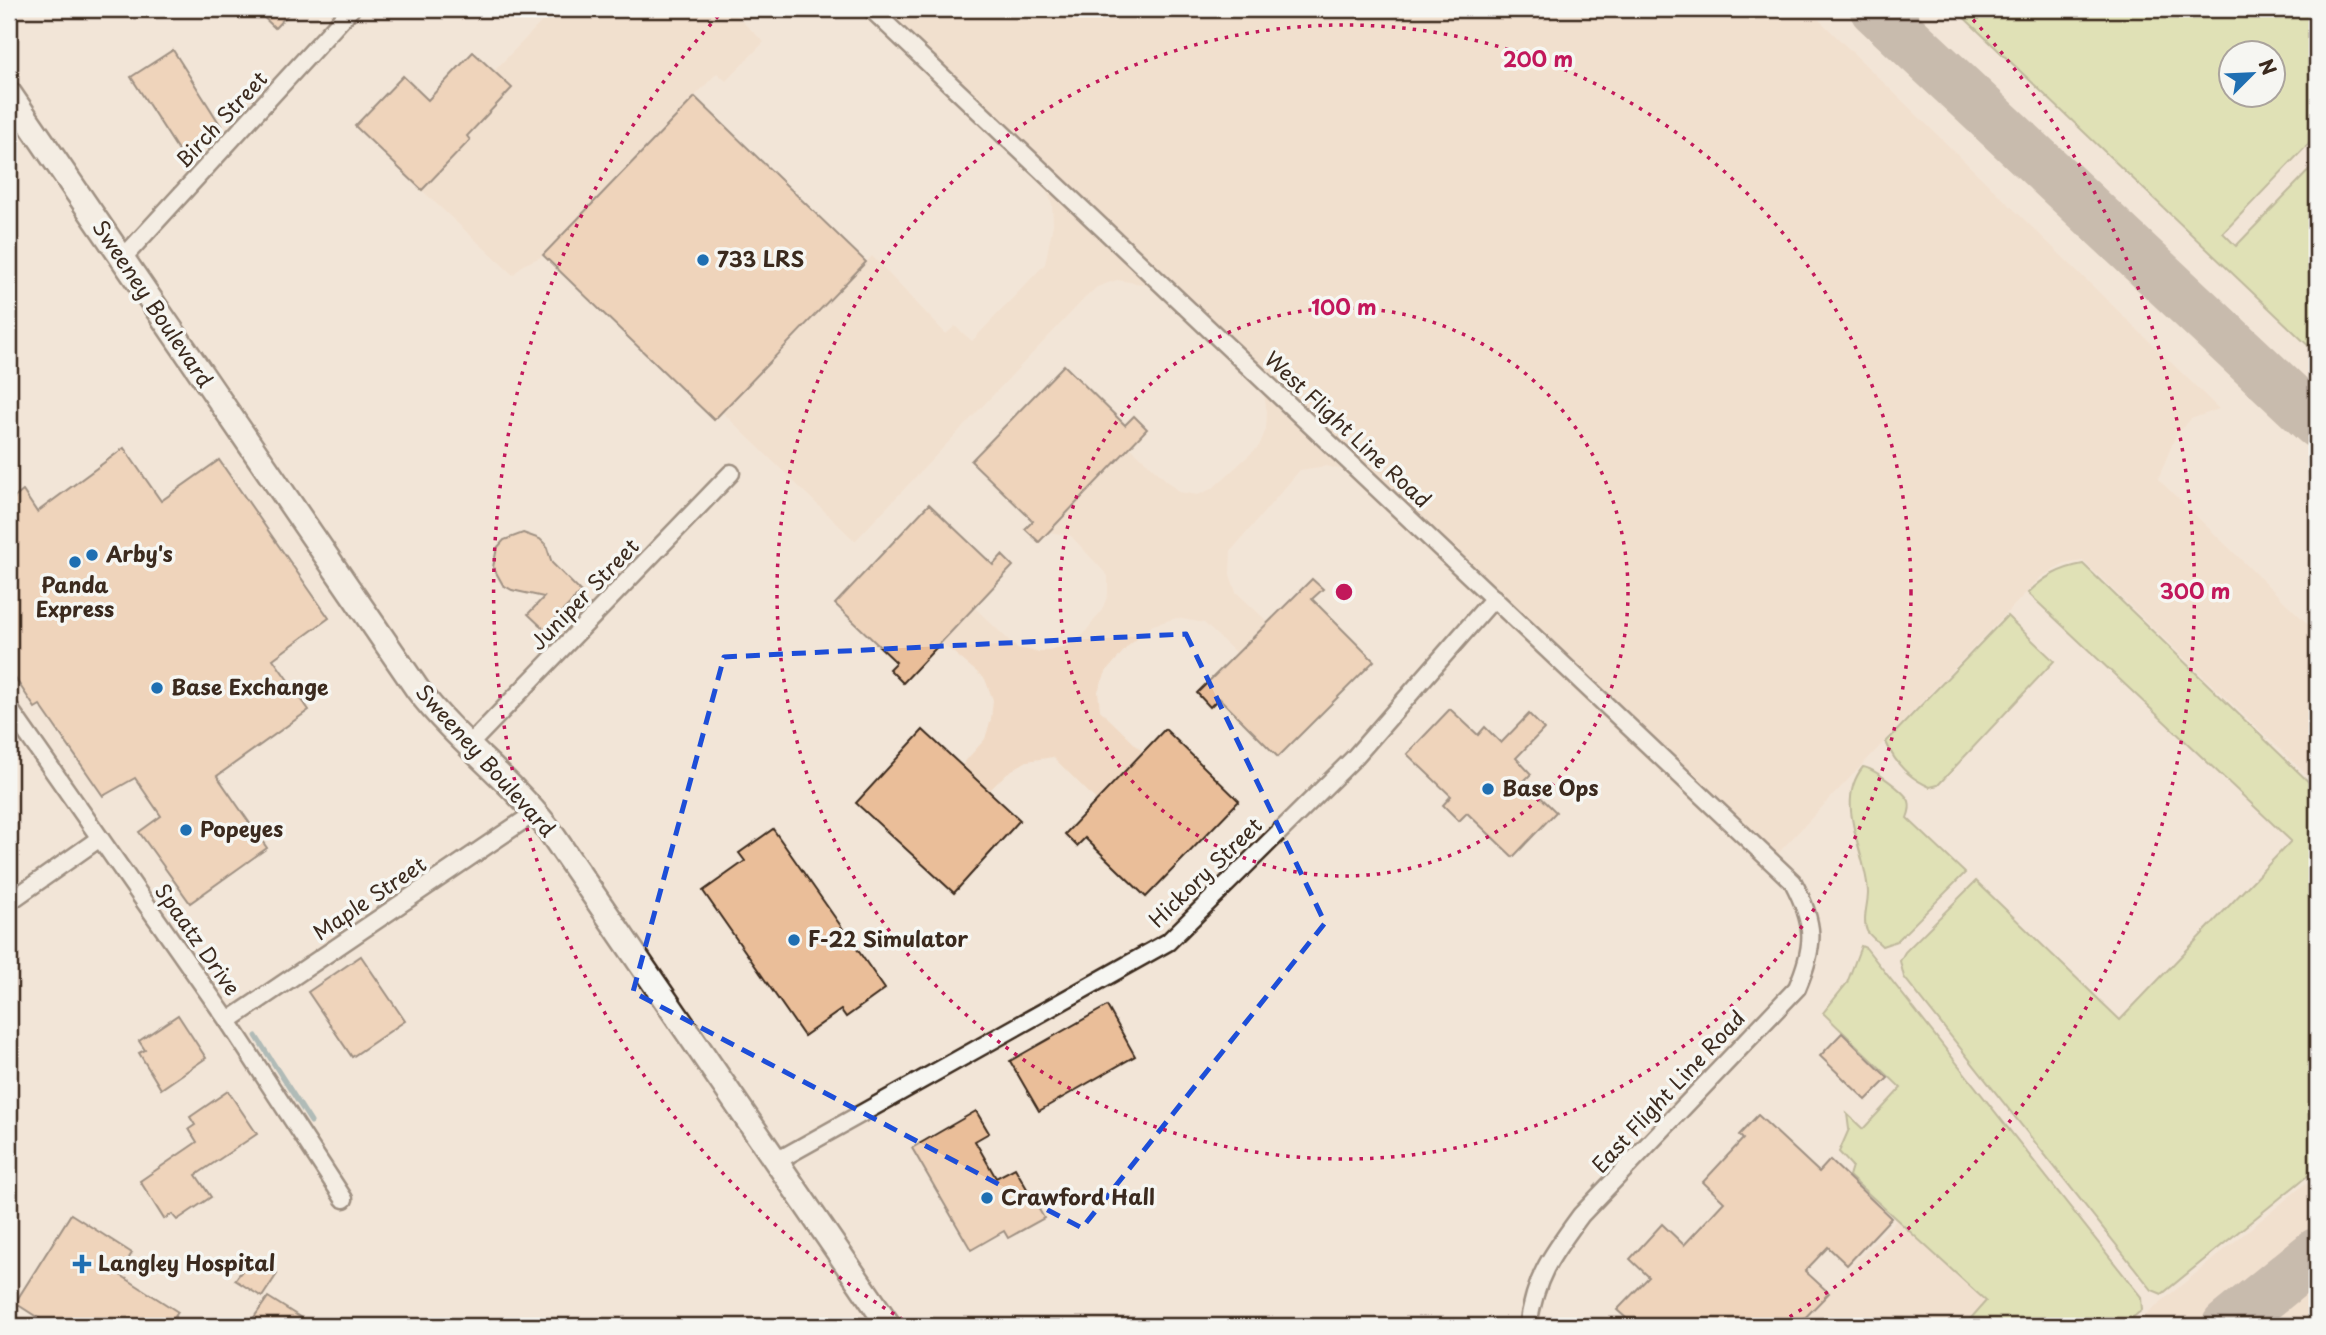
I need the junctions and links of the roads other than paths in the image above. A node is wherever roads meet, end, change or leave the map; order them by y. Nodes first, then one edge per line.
1 (351, 9) edge
2 (871, 9) edge
3 (9, 93) edge
4 (122, 258) junction
5 (731, 473) dead end
6 (1494, 598) junction
7 (9, 708) edge
8 (469, 745) junction
9 (536, 812) junction
10 (100, 838) junction
11 (1793, 882) joint
12 (9, 902) edge
13 (228, 1021) junction
14 (775, 1162) junction
15 (344, 1199) dead end
16 (889, 1326) edge
17 (1528, 1326) edge

1 - 4 street, Birch Street
2 - 6 street, West Flight Line Road
3 - 4 main road, Sweeney Boulevard
4 - 8 main road, Sweeney Boulevard
5 - 8 street, Juniper Street
6 - 11 street, West Flight Line Road
6 - 14 street, Hickory Street
7 - 10 street, Spaatz Drive
8 - 9 main road, Sweeney Boulevard
9 - 13 street, Maple Street
9 - 14 main road, Sweeney Boulevard
10 - 12 street
10 - 13 street, Spaatz Drive
11 - 17 street, East Flight Line Road
13 - 15 street, Spaatz Drive
14 - 16 main road, Sweeney Boulevard

